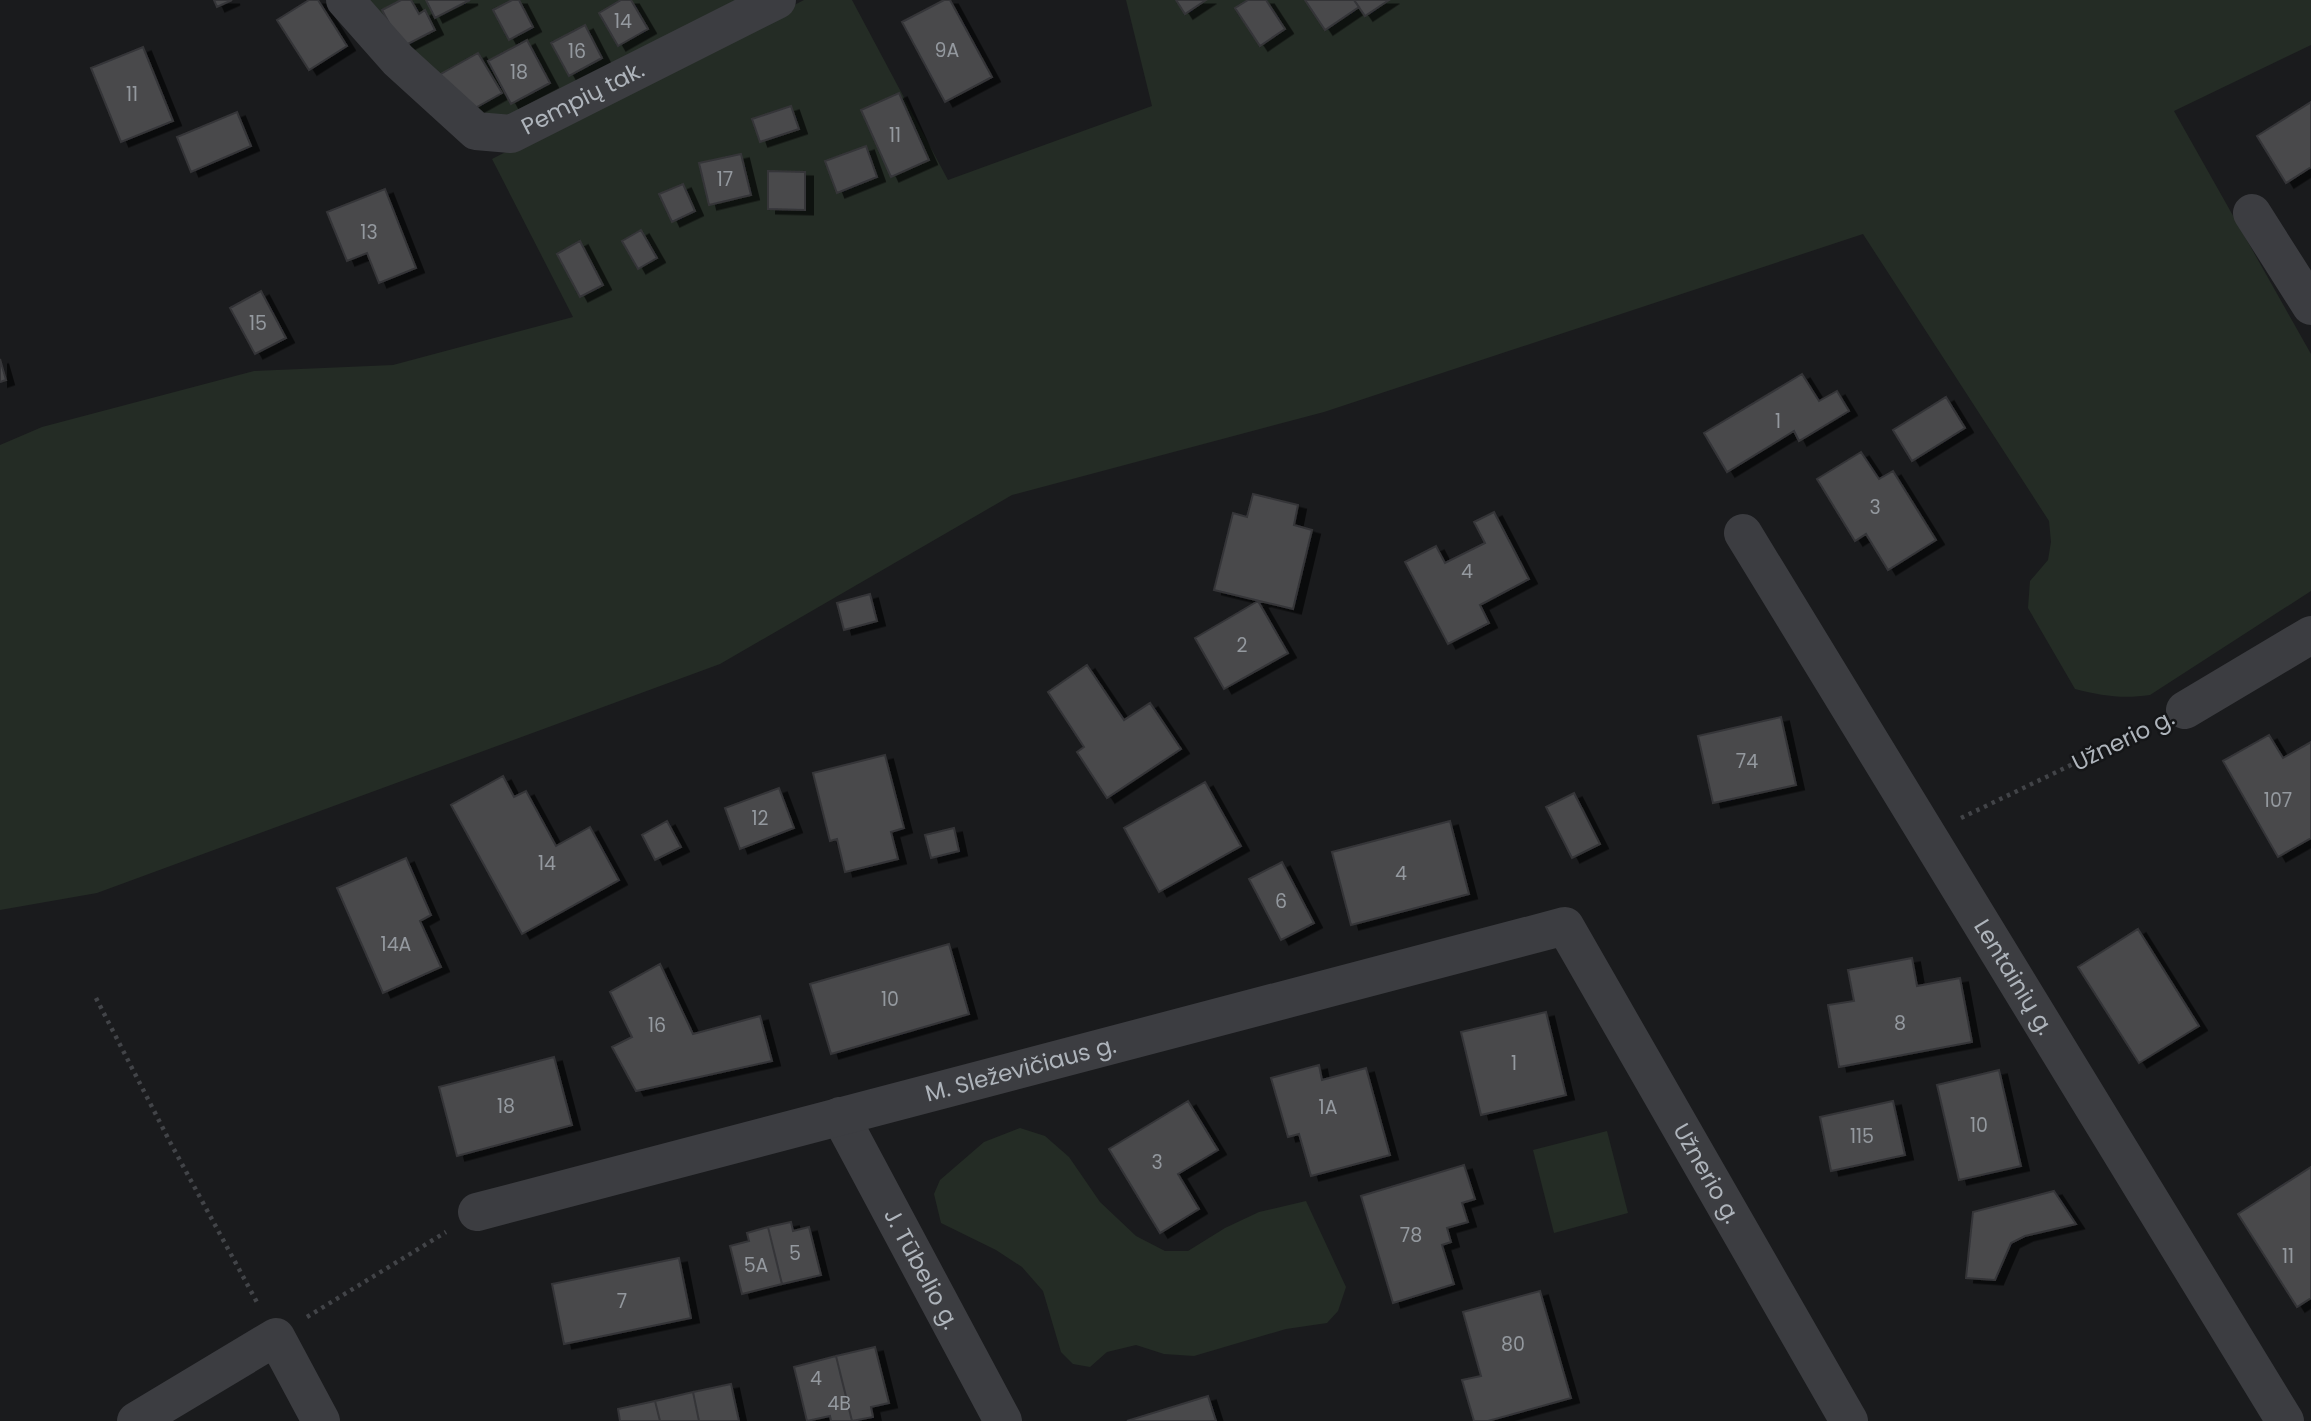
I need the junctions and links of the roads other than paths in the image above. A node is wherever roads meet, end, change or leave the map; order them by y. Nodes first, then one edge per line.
1 (345, 0) edge
2 (777, 0) edge
3 (2252, 213) dead end
4 (2311, 306) edge
5 (1743, 533) dead end
6 (2311, 635) edge
7 (2185, 710) road end
8 (1565, 926) joint
9 (840, 1116) junction
10 (477, 1212) road end
11 (136, 1421) edge
12 (321, 1421) edge
13 (1003, 1421) edge
14 (1849, 1421) edge
15 (2285, 1421) edge

1 - 2 street, Pempių tak.
3 - 4 street
5 - 15 street, Lentainių g.
6 - 7 street, Užnerio g.
8 - 9 street, M. Sleževičiaus g.
8 - 14 street, Užnerio g.
9 - 10 street, M. Sleževičiaus g.
9 - 13 street, J. Tūbelio g.
11 - 12 street

